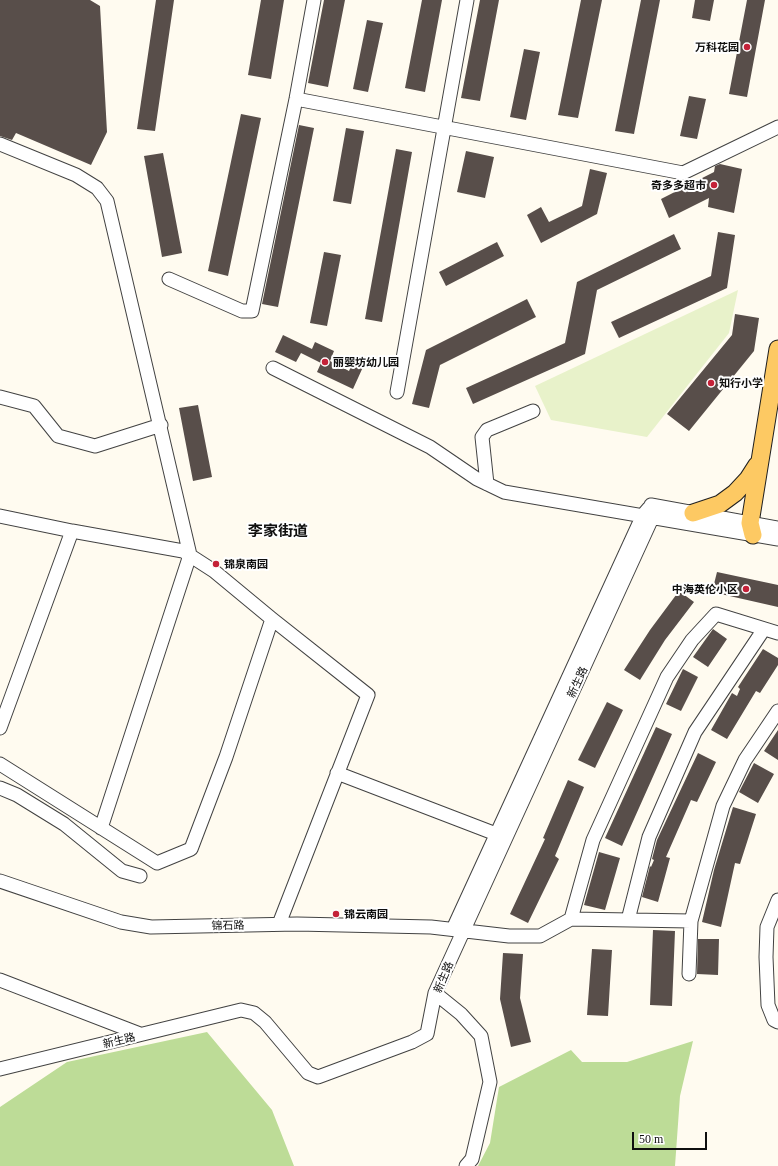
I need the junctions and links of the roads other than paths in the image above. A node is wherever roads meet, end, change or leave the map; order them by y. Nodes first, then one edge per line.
1 (314, 0) edge
2 (467, 0) edge
3 (296, 99) junction
4 (443, 127) junction
5 (778, 127) edge
6 (0, 144) edge
7 (169, 279) dead end
8 (778, 349) edge
9 (273, 368) dead end
10 (398, 392) dead end
11 (0, 397) edge
12 (533, 411) dead end
13 (778, 414) edge
14 (161, 425) junction
15 (760, 461) junction
16 (487, 484) junction
17 (649, 512) junction
18 (693, 513) junction
19 (0, 516) edge
20 (754, 528) junction
21 (778, 528) edge
22 (72, 531) junction
23 (778, 539) edge
24 (190, 555) junction
25 (272, 619) junction
26 (764, 629) junction
27 (778, 633) edge
28 (778, 711) edge
29 (0, 728) edge
30 (0, 764) edge
31 (337, 773) junction
32 (0, 788) edge
33 (101, 828) junction
34 (496, 834) junction
35 (140, 876) dead end
36 (0, 881) edge
37 (778, 900) edge
38 (571, 919) junction
39 (628, 920) junction
40 (691, 922) junction
41 (279, 924) junction
42 (458, 929) junction
43 (689, 974) dead end
44 (0, 980) edge
45 (435, 993) junction
46 (778, 1022) edge
47 (140, 1034) junction
48 (0, 1069) edge
49 (466, 1166) edge

1 - 3 street
2 - 4 street
3 - 4 street
3 - 7 street
4 - 5 street
4 - 10 street
6 - 14 street
8 - 15 main road
9 - 16 street
11 - 14 street
12 - 16 street
13 - 20 main road
14 - 24 street
15 - 18 main road
15 - 20 main road
16 - 17 street
17 - 18 street
17 - 20 street
17 - 34 street, 新生路
17 - 42 street, 新生路
18 - 20 street
19 - 22 street
20 - 21 street
20 - 23 street
22 - 24 street
22 - 29 street
24 - 25 street
24 - 33 street
25 - 31 street
25 - 33 street
26 - 27 street
26 - 38 street
26 - 39 street
28 - 40 street
30 - 33 street
31 - 34 street
31 - 41 street
32 - 35 street
34 - 42 street, 新生路
36 - 41 street, 锦石路
37 - 46 street
38 - 39 street
38 - 42 street, 锦石路
39 - 40 street
40 - 43 street
41 - 42 street, 锦石路
42 - 45 street, 新生路
44 - 47 street
45 - 47 street, 新生路
45 - 49 street
47 - 48 street, 新生路

